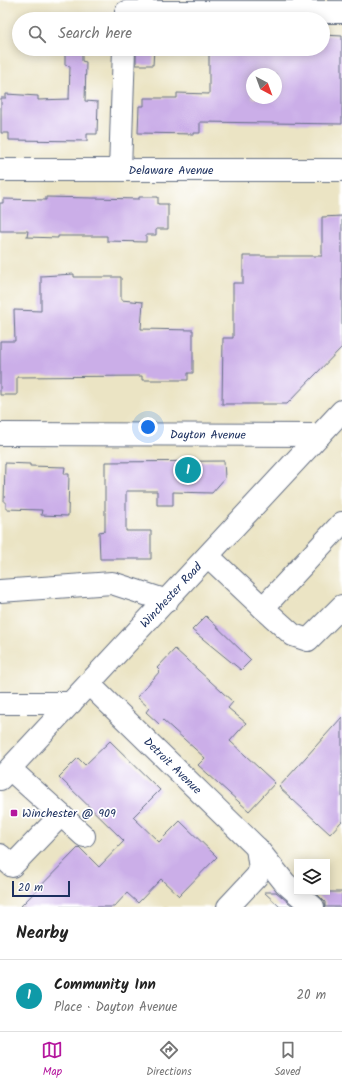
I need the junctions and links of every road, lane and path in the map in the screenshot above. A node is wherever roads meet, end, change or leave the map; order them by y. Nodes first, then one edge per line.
1 (124, 10) edge
2 (342, 12) edge
3 (124, 56) edge
4 (0, 170) edge
5 (120, 170) junction
6 (342, 170) edge
7 (342, 411) edge
8 (0, 434) edge
9 (320, 435) junction
10 (342, 523) edge
11 (208, 556) junction
12 (0, 590) edge
13 (167, 601) junction
14 (342, 606) edge
15 (262, 608) junction
16 (89, 684) junction
17 (0, 702) edge
18 (71, 703) junction
19 (5, 774) edge
20 (61, 815) junction
21 (84, 836) dead end
22 (257, 848) junction
23 (0, 855) edge
24 (228, 907) edge
25 (313, 907) edge

1 - 2 street
3 - 5 street
4 - 5 street, Delaware Avenue
5 - 6 street, Delaware Avenue
7 - 9 street, Winchester Road
8 - 9 street, Dayton Avenue
9 - 11 street, Winchester Road
10 - 15 street
11 - 13 street, Winchester Road
11 - 15 street
12 - 13 street
13 - 16 street, Winchester Road
14 - 15 street
16 - 18 street, Winchester Road
16 - 22 street, Detroit Avenue
17 - 18 street
18 - 19 street, Winchester Road
19 - 20 street
20 - 21 street
20 - 23 street
22 - 24 street
22 - 25 street, Detroit Avenue

